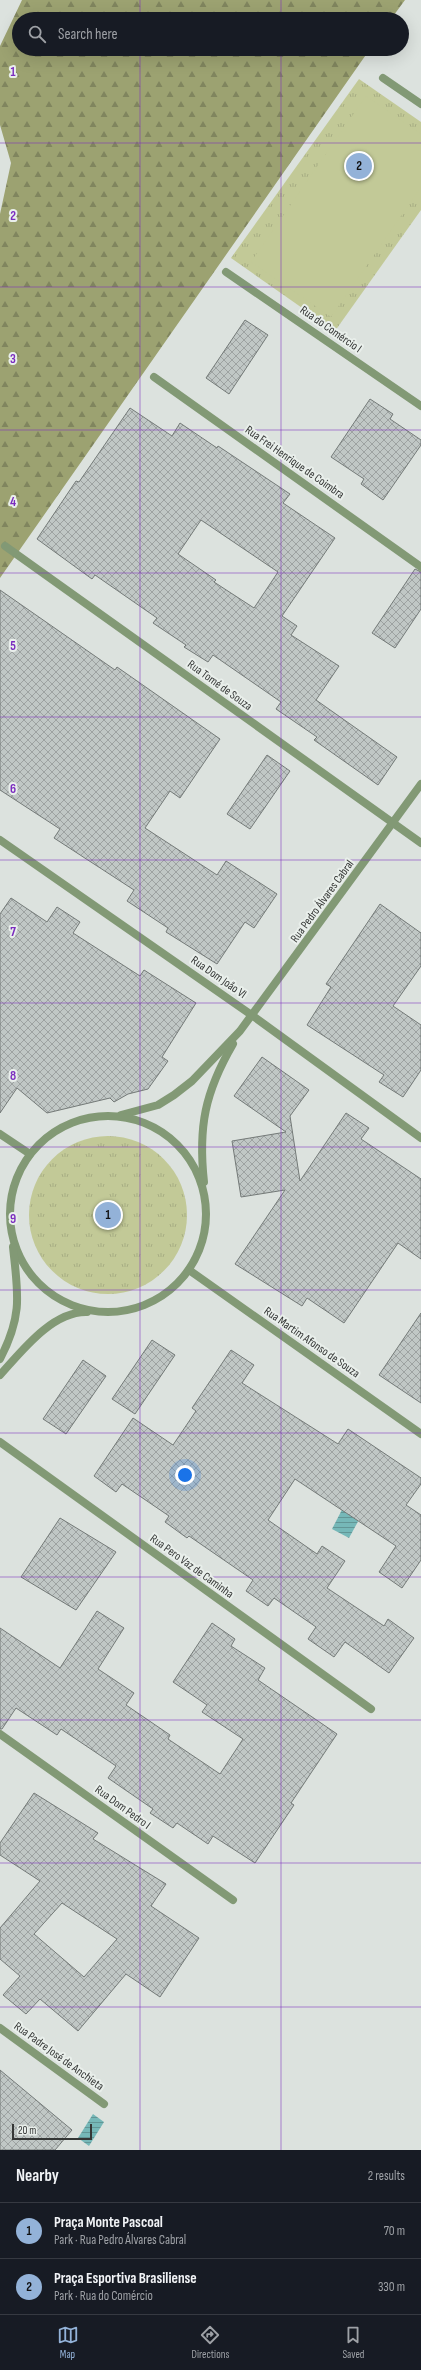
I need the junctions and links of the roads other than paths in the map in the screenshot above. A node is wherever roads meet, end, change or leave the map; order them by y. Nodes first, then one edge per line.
1 (383, 78) dead end
2 (421, 104) edge
3 (226, 272) dead end
4 (154, 377) dead end
5 (421, 406) edge
6 (5, 546) dead end
7 (421, 567) edge
8 (421, 784) edge
9 (393, 824) junction
10 (0, 840) edge
11 (421, 843) edge
12 (253, 1016) junction
13 (240, 1031) junction
14 (116, 1116) junction
15 (0, 1134) edge
16 (421, 1138) edge
17 (30, 1154) junction
18 (206, 1201) junction
19 (10, 1229) junction
20 (189, 1270) junction
21 (99, 1312) junction
22 (0, 1359) edge
23 (0, 1375) edge
24 (421, 1434) edge
25 (0, 1442) edge
26 (371, 1709) dead end
27 (0, 1734) edge
28 (232, 1900) dead end
29 (0, 2028) edge
30 (104, 2104) dead end

1 - 2 street
3 - 5 street, Rua do Comércio I
4 - 7 street, Rua Frei Henrique de Coimbra
6 - 9 street, Rua Tomé de Souza
8 - 9 street, Rua Pedro Álvares Cabral
9 - 11 street, Rua Tomé de Souza
9 - 12 street, Rua Pedro Álvares Cabral
10 - 12 street, Rua Dom Joåo VI
12 - 13 street, Rua Pedro Álvares Cabral
12 - 16 street, Rua Dom Joåo VI
13 - 14 street, Rua Pedro Álvares Cabral
13 - 18 street, Rua Pedro Álvares Cabral
14 - 17 street
14 - 18 street
15 - 17 street
17 - 19 street
18 - 20 street
19 - 21 street
19 - 22 street
20 - 21 street
20 - 24 street, Rua Martim Afonso de Souza
21 - 23 street
25 - 26 street, Rua Pero Vaz de Caminha
27 - 28 street, Rua Dom Pedro I
29 - 30 street, Rua Padre José de Anchieta

